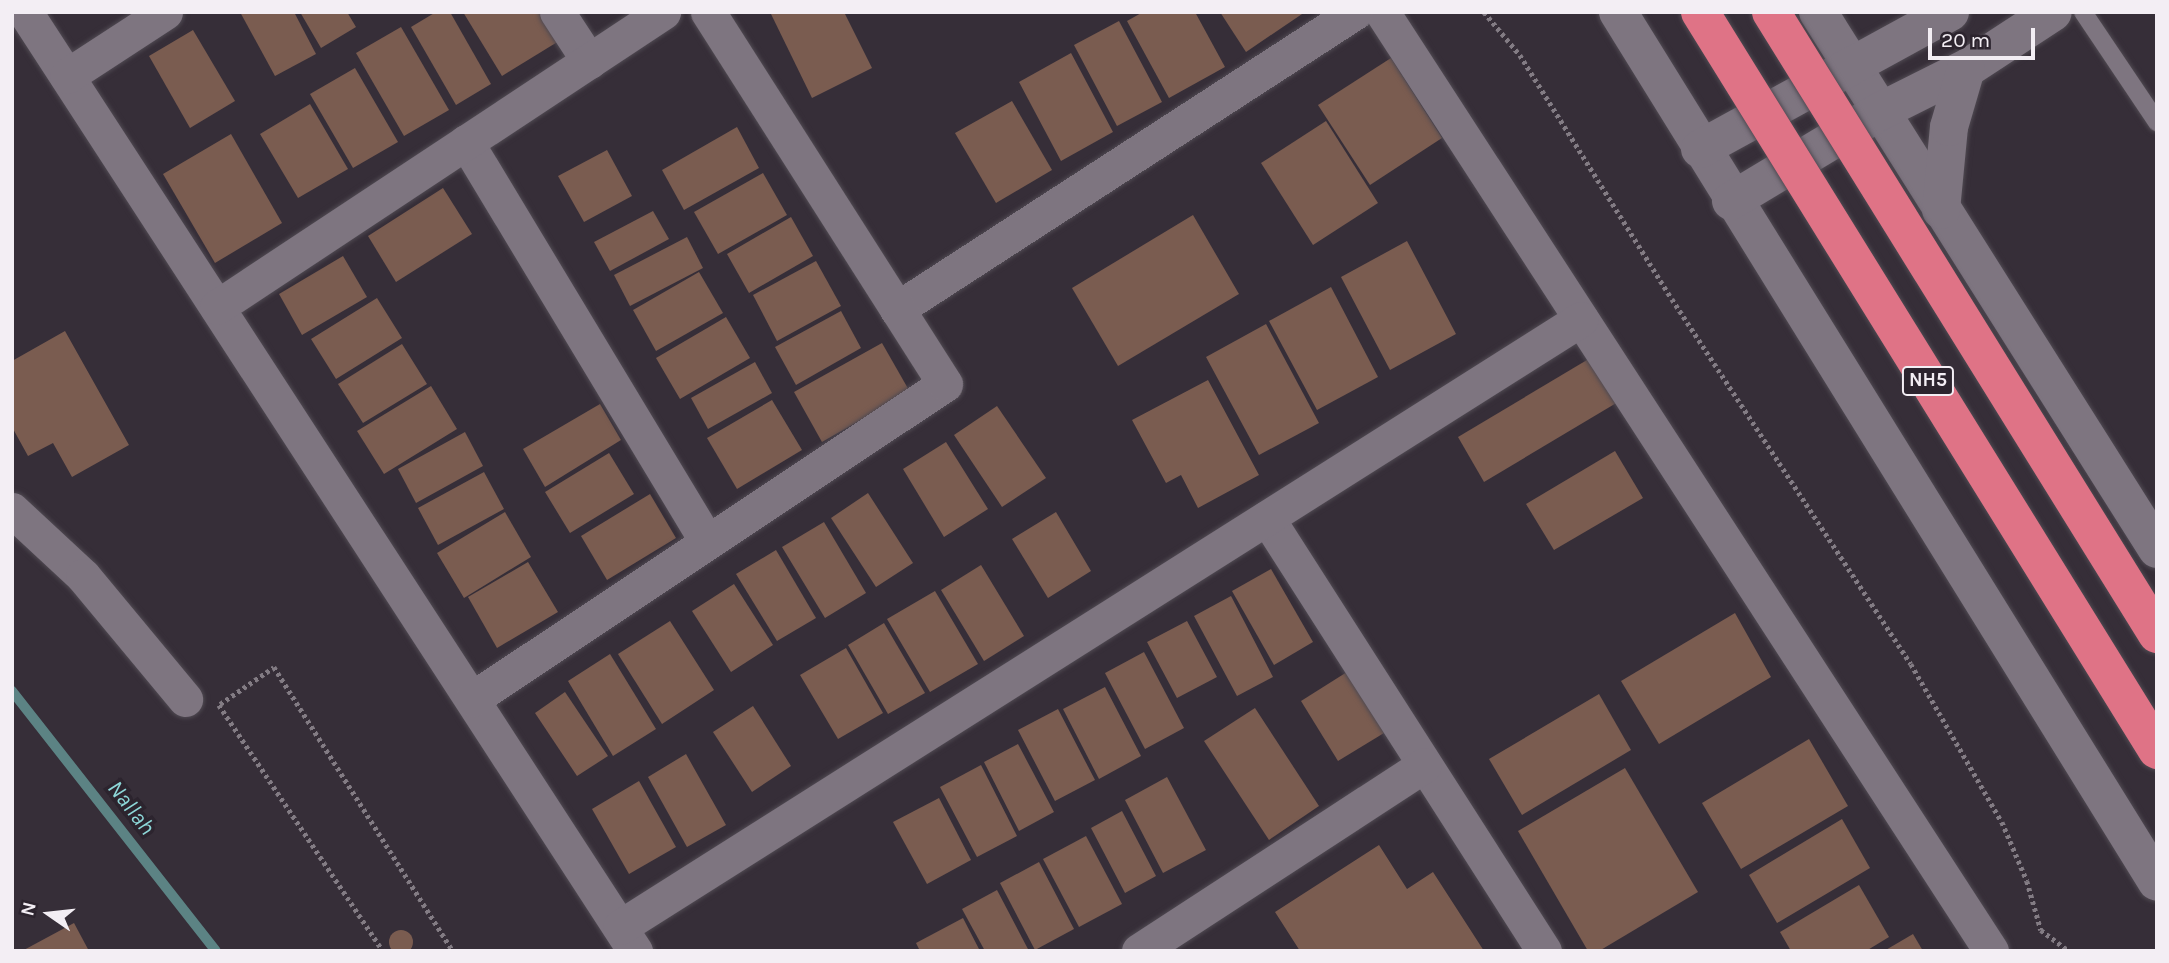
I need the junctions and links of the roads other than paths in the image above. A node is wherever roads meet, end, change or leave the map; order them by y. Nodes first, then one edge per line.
1 (25, 12) edge
2 (165, 12) edge
3 (557, 12) edge
4 (663, 12) edge
5 (708, 12) edge
6 (1355, 12) edge
7 (1382, 12) edge
8 (1618, 12) edge
9 (1700, 12) edge
10 (1771, 12) edge
11 (1818, 12) edge
12 (1895, 12) edge
13 (2053, 12) edge
14 (2083, 12) edge
15 (1942, 16) edge
16 (589, 61) junction
17 (1850, 64) junction
18 (1966, 69) junction
19 (67, 76) junction
20 (1879, 112) junction
21 (2157, 122) edge
22 (466, 142) junction
23 (1700, 149) junction
24 (1731, 201) junction
25 (1941, 210) junction
26 (217, 307) junction
27 (897, 309) junction
28 (1581, 319) junction
29 (12, 510) edge
30 (1267, 518) junction
31 (707, 542) junction
32 (2157, 549) edge
33 (2157, 634) edge
34 (472, 699) junction
35 (197, 705) road end
36 (2157, 750) edge
37 (1424, 765) junction
38 (2157, 882) edge
39 (627, 939) edge
40 (1184, 939) edge
41 (1139, 951) edge
42 (1544, 951) edge
43 (1991, 951) edge

1 - 19 street
2 - 19 street
3 - 16 street
4 - 16 street
5 - 27 street
6 - 27 street
7 - 28 street
8 - 23 street
9 - 36 highway, NH5, bridge
10 - 33 highway, NH5, bridge
11 - 17 street
12 - 15 street
13 - 18 street
14 - 21 lane
15 - 17 street
16 - 22 street
17 - 20 street
17 - 23 street
18 - 20 street
18 - 25 street
19 - 26 street
20 - 24 street
20 - 25 street
22 - 26 street
22 - 31 street
23 - 24 street
24 - 38 street
25 - 32 street
26 - 34 street
27 - 31 street
28 - 30 street
28 - 43 street
29 - 35 street
30 - 37 street
30 - 39 street
31 - 34 street
34 - 39 street
37 - 40 street
37 - 42 street
40 - 41 street

